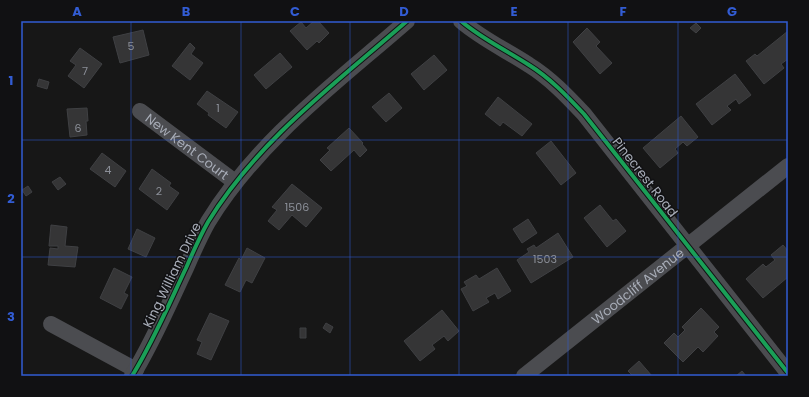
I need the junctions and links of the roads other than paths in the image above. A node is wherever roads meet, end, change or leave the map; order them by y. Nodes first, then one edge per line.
1 (407, 21) edge
2 (461, 21) edge
3 (140, 111) dead end
4 (788, 166) edge
5 (235, 182) junction
6 (688, 246) junction
7 (51, 324) dead end
8 (788, 372) edge
9 (134, 373) edge
10 (524, 376) edge

1 - 5 street, King William Drive
2 - 6 street, Pinecrest Road
3 - 5 street, New Kent Court
4 - 6 street, Woodcliff Avenue
5 - 9 street, King William Drive
6 - 8 street, Pinecrest Road
6 - 10 street, Woodcliff Avenue
7 - 9 street

